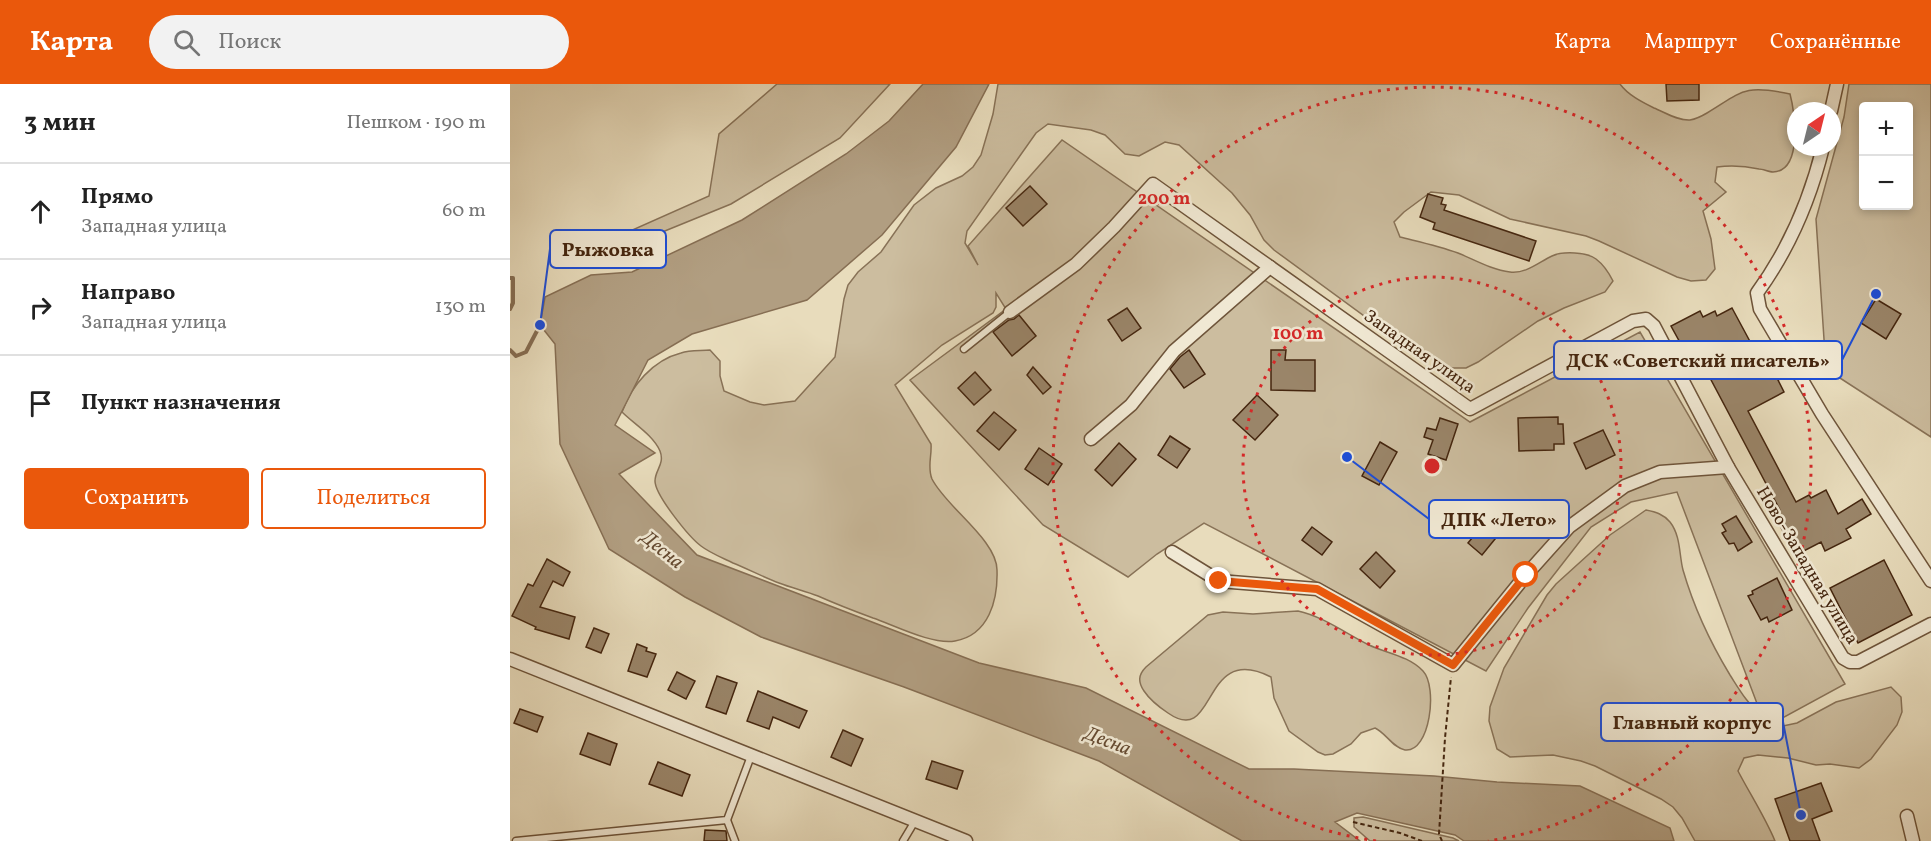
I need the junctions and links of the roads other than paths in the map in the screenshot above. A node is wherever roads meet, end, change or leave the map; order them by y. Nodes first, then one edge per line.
1 (1838, 84) edge
2 (1834, 102) edge
3 (1821, 156) edge
4 (1270, 267) junction
5 (1010, 312) joint
6 (964, 349) dead end
7 (1091, 439) dead end
8 (1728, 467) junction
9 (1172, 552) dead end
10 (1931, 581) edge
11 (1931, 624) edge
12 (510, 659) edge
13 (751, 756) junction
14 (1907, 816) dead end
15 (727, 820) junction
16 (915, 821) junction
17 (516, 841) edge
18 (735, 841) edge
19 (903, 841) edge
20 (966, 841) edge
21 (1913, 841) edge

1 - 2 street
3 - 10 street
4 - 5 street, Западная улица
4 - 7 street
4 - 8 street, Западная улица
5 - 6 lane
8 - 9 street
8 - 11 street, Ново-Западная улица
12 - 13 street
13 - 15 lane
13 - 16 street
14 - 21 street
15 - 17 lane
15 - 18 lane
16 - 19 lane
16 - 20 street

